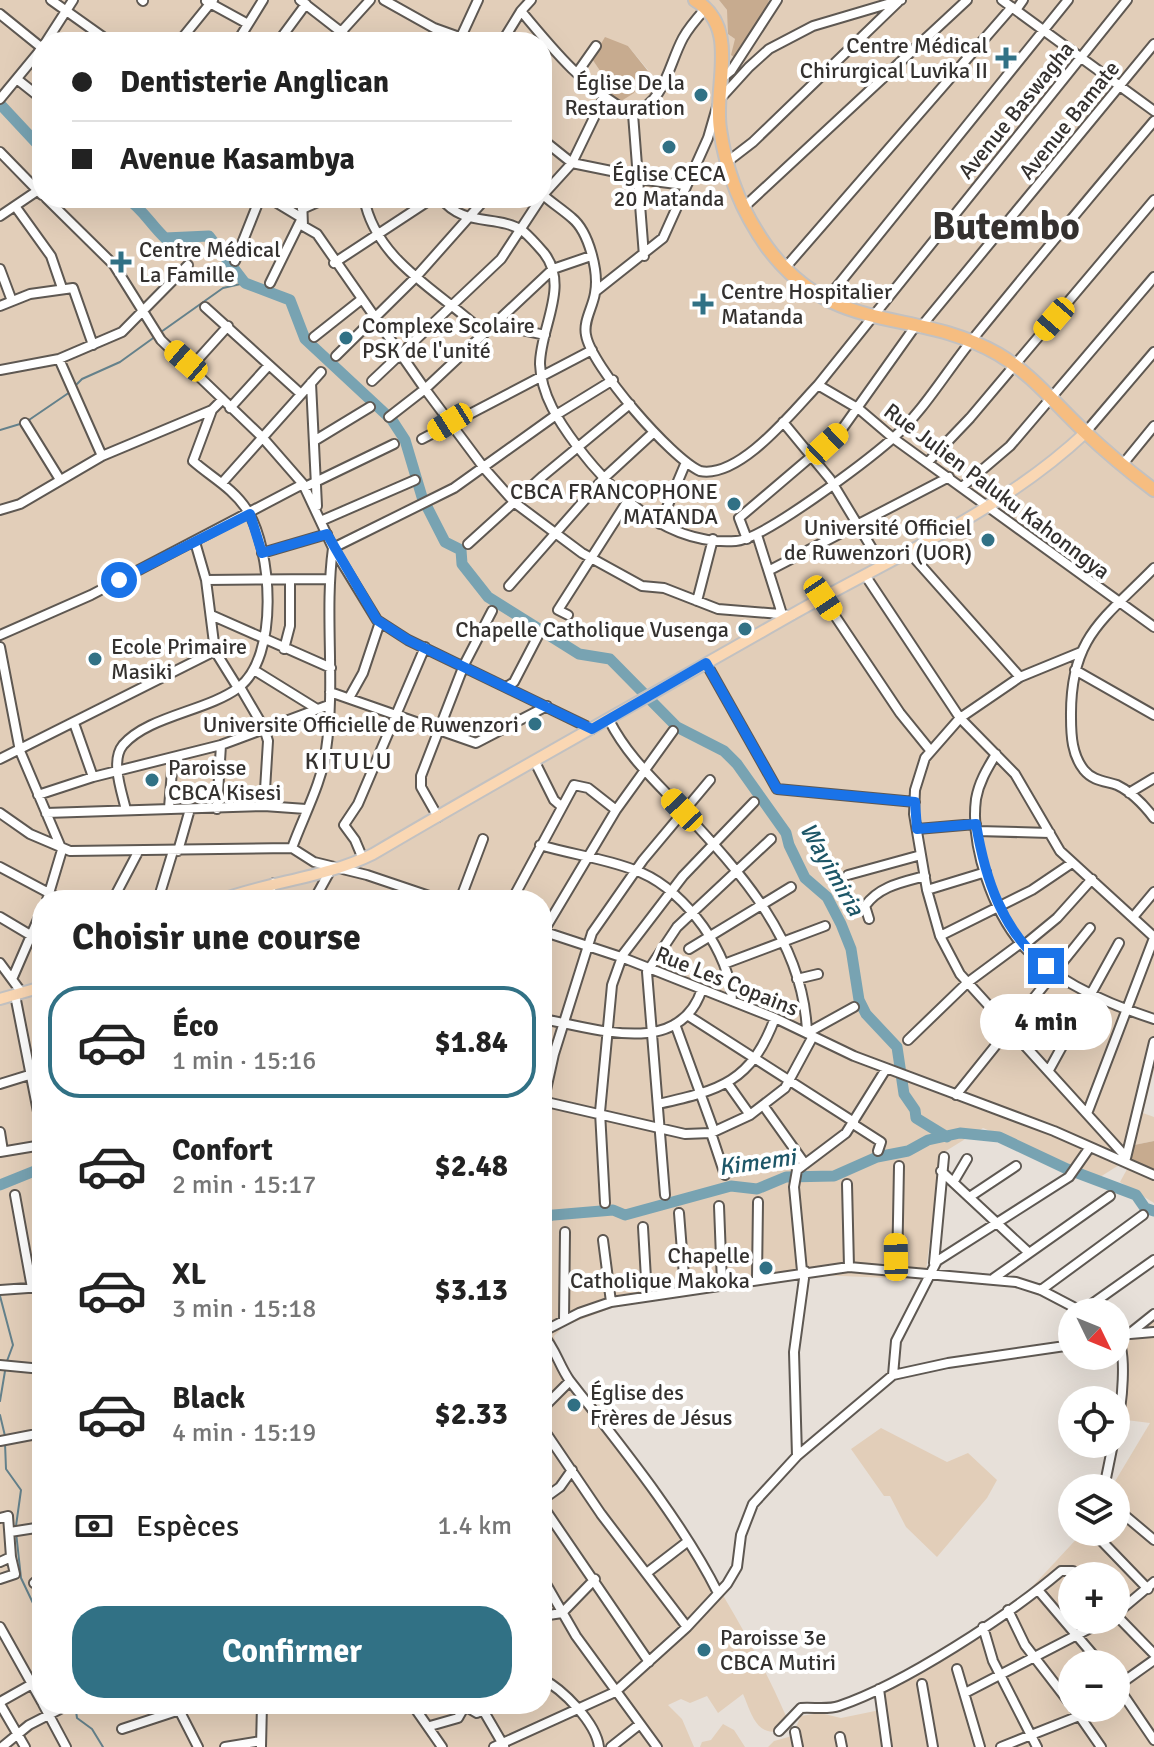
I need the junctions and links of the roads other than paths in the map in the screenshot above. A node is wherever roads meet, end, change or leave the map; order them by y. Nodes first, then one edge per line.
1 (51, 0) edge
2 (73, 0) edge
3 (263, 0) edge
4 (370, 0) edge
5 (384, 0) edge
6 (478, 0) edge
7 (531, 0) edge
8 (777, 0) edge
9 (967, 0) edge
10 (1002, 0) edge
11 (1023, 0) edge
12 (1068, 0) edge
13 (1127, 0) edge
14 (209, 1) edge
15 (899, 1) edge
16 (308, 3) edge
17 (700, 4) edge
18 (1014, 8) junction
19 (521, 11) junction
20 (68, 12) junction
21 (0, 14) edge
22 (248, 24) junction
23 (1044, 29) junction
24 (341, 31) joint
25 (53, 32) edge
26 (96, 32) edge
27 (186, 32) edge
28 (244, 32) edge
29 (286, 32) edge
30 (443, 32) edge
31 (464, 32) edge
32 (508, 32) edge
33 (535, 32) edge
34 (32, 40) edge
35 (1154, 44) edge
36 (596, 46) dead end
37 (552, 50) edge
38 (1081, 57) junction
39 (32, 61) edge
40 (577, 73) junction
41 (18, 80) junction
42 (720, 80) junction
43 (1120, 86) junction
44 (32, 91) edge
45 (2, 97) edge
46 (603, 99) junction
47 (719, 100) junction
48 (1154, 111) edge
49 (633, 114) junction
50 (1154, 121) edge
51 (552, 147) edge
52 (0, 152) edge
53 (4, 162) edge
54 (727, 162) junction
55 (572, 163) junction
56 (637, 178) junction
57 (684, 185) junction
58 (32, 186) edge
59 (552, 186) edge
60 (32, 199) edge
61 (1154, 200) edge
62 (552, 204) edge
63 (15, 206) junction
64 (56, 208) edge
65 (256, 208) edge
66 (290, 208) edge
67 (302, 208) edge
68 (311, 208) edge
69 (367, 208) edge
70 (416, 208) edge
71 (450, 208) edge
72 (478, 208) edge
73 (534, 208) edge
74 (743, 208) junction
75 (302, 214) junction
76 (0, 216) edge
77 (469, 218) junction
78 (520, 229) junction
79 (375, 233) junction
80 (591, 256) junction
81 (644, 256) junction
82 (235, 261) dead end
83 (334, 263) junction
84 (188, 265) dead end
85 (785, 268) junction
86 (0, 269) edge
87 (553, 269) junction
88 (1154, 277) edge
89 (415, 278) junction
90 (270, 283) dead end
91 (62, 288) junction
92 (596, 291) junction
93 (362, 299) junction
94 (826, 300) junction
95 (12, 301) junction
96 (453, 303) junction
97 (0, 306) edge
98 (205, 307) dead end
99 (142, 313) junction
100 (375, 316) junction
101 (874, 317) junction
102 (494, 324) junction
103 (228, 326) junction
104 (917, 328) junction
105 (483, 332) junction
106 (545, 335) junction
107 (314, 337) dead end
108 (971, 342) junction
109 (93, 345) junction
110 (592, 350) junction
111 (1154, 352) edge
112 (401, 354) junction
113 (336, 356) dead end
114 (59, 359) junction
115 (269, 365) junction
116 (1015, 365) junction
117 (191, 367) junction
118 (0, 370) edge
119 (321, 372) dead end
120 (541, 374) junction
121 (613, 380) junction
122 (372, 381) dead end
123 (311, 383) junction
124 (818, 385) junction
125 (425, 389) junction
126 (301, 394) junction
127 (1052, 399) junction
128 (222, 400) junction
129 (630, 404) junction
130 (370, 407) dead end
131 (230, 408) junction
132 (859, 409) junction
133 (212, 410) junction
134 (556, 415) junction
135 (389, 417) dead end
136 (450, 422) junction
137 (783, 422) junction
138 (25, 423) dead end
139 (1154, 426) edge
140 (654, 432) junction
141 (1085, 433) junction
142 (262, 437) junction
143 (893, 438) junction
144 (422, 439) dead end
145 (314, 441) junction
146 (394, 444) dead end
147 (578, 447) junction
148 (102, 456) junction
149 (813, 457) junction
150 (686, 462) junction
151 (928, 462) junction
152 (1123, 464) junction
153 (484, 468) junction
154 (949, 477) junction
155 (59, 478) junction
156 (604, 478) junction
157 (415, 480) dead end
158 (318, 481) junction
159 (832, 482) junction
160 (222, 483) junction
161 (304, 486) junction
162 (962, 487) junction
163 (1154, 490) edge
164 (627, 502) junction
165 (515, 503) junction
166 (987, 506) junction
167 (317, 509) junction
168 (0, 510) edge
169 (250, 514) junction
170 (323, 520) junction
171 (660, 524) junction
172 (860, 524) junction
173 (327, 534) junction
174 (555, 534) junction
175 (757, 535) junction
176 (713, 539) junction
177 (747, 539) junction
178 (195, 542) junction
179 (468, 544) dead end
180 (333, 548) junction
181 (908, 551) junction
182 (262, 553) junction
183 (591, 558) junction
184 (882, 565) junction
185 (1154, 568) edge
186 (770, 570) junction
187 (865, 575) junction
188 (329, 579) junction
189 (206, 580) junction
190 (290, 580) junction
191 (265, 581) junction
192 (509, 586) dead end
193 (823, 598) junction
194 (697, 601) junction
195 (1116, 602) junction
196 (492, 611) dead end
197 (787, 614) junction
198 (211, 615) junction
199 (568, 615) dead end
200 (384, 625) junction
201 (1154, 627) edge
202 (540, 632) dead end
203 (0, 635) edge
204 (267, 640) junction
205 (0, 647) edge
206 (425, 647) junction
207 (284, 649) junction
208 (215, 651) junction
209 (1081, 652) junction
210 (706, 663) junction
211 (464, 665) junction
212 (331, 668) junction
213 (254, 670) junction
214 (1075, 670) junction
215 (1020, 677) junction
216 (508, 686) junction
217 (239, 688) junction
218 (330, 692) junction
219 (5, 695) edge
220 (349, 698) junction
221 (329, 705) junction
222 (547, 706) junction
223 (317, 709) junction
224 (1154, 715) edge
225 (394, 716) junction
226 (960, 718) junction
227 (609, 720) junction
228 (74, 723) junction
229 (264, 728) junction
230 (592, 729) junction
231 (436, 730) junction
232 (673, 731) dead end
233 (221, 745) junction
234 (930, 750) junction
235 (20, 751) junction
236 (996, 754) junction
237 (173, 758) junction
238 (0, 759) edge
239 (535, 762) junction
240 (118, 771) junction
241 (644, 773) junction
242 (93, 777) junction
243 (1154, 778) edge
244 (710, 780) dead end
245 (1129, 793) junction
246 (38, 795) junction
247 (754, 802) dead end
248 (915, 802) junction
249 (264, 806) junction
250 (561, 806) junction
251 (169, 808) junction
252 (190, 809) junction
253 (217, 809) junction
254 (306, 809) junction
255 (126, 810) junction
256 (616, 810) junction
257 (682, 810) junction
258 (0, 813) edge
259 (46, 813) junction
260 (438, 817) junction
261 (1154, 818) edge
262 (976, 827) junction
263 (917, 829) junction
264 (1050, 833) junction
265 (483, 839) dead end
266 (771, 839) dead end
267 (712, 844) junction
268 (540, 845) junction
269 (292, 848) junction
270 (62, 850) junction
271 (176, 851) junction
272 (138, 852) junction
273 (921, 855) junction
274 (302, 857) junction
275 (587, 858) junction
276 (363, 859) junction
277 (1072, 863) junction
278 (0, 867) edge
279 (336, 869) junction
280 (737, 871) junction
281 (636, 872) junction
282 (986, 872) junction
283 (309, 875) junction
284 (848, 875) dead end
285 (925, 876) junction
286 (1092, 879) junction
287 (274, 882) junction
288 (791, 887) dead end
289 (37, 890) edge
290 (50, 890) edge
291 (118, 890) edge
292 (162, 890) edge
293 (250, 890) edge
294 (270, 890) edge
295 (321, 890) edge
296 (396, 890) edge
297 (464, 890) edge
298 (517, 890) edge
299 (927, 890) junction
300 (1154, 892) edge
301 (669, 893) junction
302 (764, 905) junction
303 (999, 907) junction
304 (691, 914) junction
305 (552, 916) edge
306 (1134, 916) junction
307 (0, 917) edge
308 (869, 919) dead end
309 (825, 926) dead end
310 (1090, 928) dead end
311 (32, 931) edge
312 (30, 935) junction
313 (552, 936) edge
314 (712, 936) junction
315 (940, 936) junction
316 (1154, 938) edge
317 (784, 941) junction
318 (1119, 943) dead end
319 (1022, 944) junction
320 (586, 945) junction
321 (689, 949) dead end
322 (622, 957) junction
323 (0, 963) edge
324 (724, 964) junction
325 (648, 969) junction
326 (1054, 972) junction
327 (818, 974) dead end
328 (13, 977) junction
329 (797, 979) junction
330 (967, 983) junction
331 (702, 989) junction
332 (32, 990) edge
333 (1089, 991) junction
334 (18, 994) junction
335 (0, 999) edge
336 (732, 1001) junction
337 (854, 1007) dead end
338 (1126, 1008) junction
339 (687, 1015) junction
340 (775, 1018) junction
341 (1154, 1019) edge
342 (552, 1020) edge
343 (565, 1022) junction
344 (675, 1024) junction
345 (1008, 1029) junction
346 (651, 1032) junction
347 (608, 1034) junction
348 (810, 1036) junction
349 (908, 1040) dead end
350 (1154, 1042) edge
351 (756, 1059) junction
352 (552, 1067) edge
353 (890, 1070) junction
354 (1049, 1070) junction
355 (30, 1075) junction
356 (790, 1082) junction
357 (0, 1084) edge
358 (32, 1084) edge
359 (728, 1084) junction
360 (698, 1095) junction
361 (956, 1095) junction
362 (552, 1103) edge
363 (658, 1104) junction
364 (763, 1105) junction
365 (1088, 1111) junction
366 (600, 1112) junction
367 (750, 1115) junction
368 (853, 1123) junction
369 (661, 1128) junction
370 (0, 1132) edge
371 (713, 1132) junction
372 (32, 1146) edge
373 (1090, 1147) junction
374 (2, 1151) edge
375 (878, 1151) dead end
376 (944, 1157) dead end
377 (967, 1159) dead end
378 (1126, 1160) junction
379 (899, 1166) dead end
380 (1016, 1166) dead end
381 (801, 1167) junction
382 (941, 1171) junction
383 (725, 1175) dead end
384 (1154, 1175) edge
385 (954, 1181) junction
386 (847, 1184) dead end
387 (15, 1195) dead end
388 (665, 1195) dead end
389 (971, 1196) junction
390 (1110, 1196) dead end
391 (758, 1202) dead end
392 (605, 1203) dead end
393 (719, 1206) dead end
394 (679, 1213) dead end
395 (1143, 1215) dead end
396 (996, 1222) junction
397 (643, 1227) dead end
398 (565, 1232) dead end
399 (603, 1240) dead end
400 (1028, 1252) junction
401 (1154, 1260) edge
402 (32, 1266) edge
403 (849, 1267) junction
404 (933, 1270) junction
405 (803, 1271) junction
406 (897, 1273) junction
407 (757, 1278) junction
408 (994, 1278) junction
409 (722, 1283) junction
410 (32, 1287) edge
411 (685, 1289) junction
412 (0, 1290) edge
413 (1041, 1290) junction
414 (647, 1296) junction
415 (1102, 1298) edge
416 (1058, 1299) edge
417 (611, 1302) junction
418 (1154, 1314) edge
419 (564, 1320) junction
420 (552, 1327) edge
421 (1154, 1332) edge
422 (1130, 1333) edge
423 (1130, 1334) edge
424 (1058, 1347) edge
425 (552, 1350) edge
426 (0, 1365) edge
427 (32, 1369) edge
428 (893, 1375) junction
429 (570, 1381) junction
430 (552, 1399) edge
431 (32, 1437) edge
432 (0, 1441) edge
433 (552, 1441) edge
434 (797, 1456) junction
435 (572, 1470) junction
436 (552, 1494) edge
437 (0, 1518) edge
438 (552, 1519) edge
439 (1130, 1520) edge
440 (32, 1529) edge
441 (10, 1532) junction
442 (1154, 1540) edge
443 (687, 1542) junction
444 (1108, 1546) edge
445 (11, 1557) junction
446 (0, 1562) edge
447 (648, 1572) junction
448 (1058, 1573) edge
449 (0, 1579) edge
450 (595, 1579) junction
451 (1151, 1586) edge
452 (1038, 1590) junction
453 (718, 1593) junction
454 (552, 1595) edge
455 (1130, 1603) edge
456 (1008, 1610) junction
457 (562, 1613) junction
458 (552, 1614) edge
459 (0, 1627) edge
460 (687, 1627) junction
461 (983, 1627) junction
462 (1130, 1629) edge
463 (1084, 1634) edge
464 (1079, 1637) junction
465 (1090, 1650) edge
466 (1154, 1654) edge
467 (1035, 1659) junction
468 (1154, 1660) edge
469 (649, 1662) junction
470 (957, 1669) dead end
471 (1002, 1677) junction
472 (1130, 1677) edge
473 (32, 1684) joint
474 (922, 1684) dead end
475 (552, 1688) edge
476 (1058, 1688) edge
477 (879, 1689) junction
478 (615, 1692) junction
479 (965, 1693) junction
480 (0, 1703) edge
481 (1130, 1706) edge
482 (576, 1709) junction
483 (160, 1714) edge
484 (182, 1714) edge
485 (262, 1714) edge
486 (421, 1714) edge
487 (460, 1714) edge
488 (485, 1714) edge
489 (49, 1715) joint
490 (1058, 1720) edge
491 (1083, 1722) edge
492 (640, 1724) junction
493 (430, 1726) junction
494 (122, 1729) dead end
495 (779, 1731) dead end
496 (795, 1732) dead end
497 (18, 1733) junction
498 (1031, 1736) junction
499 (840, 1737) dead end
500 (1154, 1742) edge
501 (261, 1744) edge
502 (504, 1745) edge
503 (2, 1747) edge
504 (25, 1747) edge
505 (66, 1747) edge
506 (198, 1747) edge
507 (225, 1747) edge
508 (442, 1747) edge
509 (494, 1747) edge
510 (599, 1747) edge
511 (611, 1747) edge
512 (657, 1747) edge
513 (798, 1747) edge
514 (842, 1747) edge
515 (887, 1747) edge
516 (933, 1747) edge
517 (980, 1747) edge
518 (1001, 1747) edge
519 (1037, 1747) edge
520 (1101, 1747) edge
521 (1147, 1747) edge

1 - 20 street
2 - 20 street
3 - 22 street
4 - 24 street
5 - 30 street
6 - 31 street
7 - 19 street
8 - 42 street
9 - 74 street
10 - 18 street
11 - 18 street
12 - 23 street
13 - 38 street, Avenue Baswagha
14 - 22 street
14 - 27 street
15 - 47 street
15 - 54 street
16 - 24 street
16 - 29 street
17 - 42 highway
17 - 49 street
18 - 23 street
18 - 85 street
19 - 32 street
19 - 33 street
20 - 25 street
20 - 26 street
21 - 34 street
22 - 28 street
23 - 38 street
23 - 94 street
35 - 43 street, Avenue Bamate
36 - 40 street
37 - 40 street
38 - 43 street
38 - 101 street, Avenue Baswagha
39 - 41 street
40 - 46 street
41 - 44 street
41 - 45 street
42 - 47 highway
43 - 48 street
43 - 104 street, Avenue Bamate
46 - 49 street
46 - 55 street
47 - 54 highway
47 - 57 street
49 - 56 street
50 - 108 street
51 - 55 street
52 - 53 street
53 - 58 street
54 - 74 highway
55 - 56 street
55 - 59 street
56 - 57 street
56 - 81 street
57 - 81 street
60 - 63 street
61 - 116 street
62 - 80 street
63 - 76 street
63 - 91 street
64 - 99 street
65 - 82 street
66 - 75 street
67 - 75 street
68 - 75 street
69 - 79 street
70 - 79 street
71 - 77 street
72 - 77 street
73 - 78 street
74 - 85 highway
75 - 83 street
75 - 90 street
77 - 78 street
77 - 89 street
78 - 87 street
78 - 96 street
79 - 83 street
79 - 89 street
80 - 87 street
80 - 92 street
81 - 92 street
83 - 93 street
84 - 99 street
85 - 94 highway
86 - 95 street
87 - 102 street
87 - 106 street
88 - 127 street
89 - 96 street
89 - 100 street
91 - 95 street
91 - 109 street
92 - 110 street
93 - 100 street
93 - 107 street
94 - 101 highway
95 - 97 street
96 - 105 street
96 - 112 street
98 - 103 street
99 - 109 street
99 - 117 street
100 - 112 street
100 - 113 street
101 - 104 highway
101 - 124 street, Avenue Baswagha
102 - 105 street
102 - 106 street
103 - 115 street
103 - 117 street
104 - 108 highway
104 - 132 street, Avenue Bamate
105 - 125 street
106 - 120 street
108 - 116 highway
108 - 143 street
109 - 114 street
110 - 120 street
110 - 121 street
111 - 141 street
112 - 122 street
112 - 125 street
114 - 118 street
114 - 148 street
115 - 126 street
115 - 131 street
116 - 127 highway
116 - 151 street
117 - 128 street
119 - 123 street
120 - 134 street
120 - 136 street
121 - 129 street
121 - 134 street
123 - 126 street
123 - 145 street
124 - 132 street, Rue Julien Paluku Kahonngya
124 - 137 street, Avenue Baswagha
125 - 135 street
125 - 136 street
126 - 142 street
127 - 141 highway
127 - 162 street
128 - 131 street
128 - 133 street
129 - 140 street
129 - 147 street
130 - 145 street
131 - 142 street
132 - 143 street, Rue Julien Paluku Kahonngya
132 - 149 street, Avenue Bamate
133 - 148 street
133 - 160 street
134 - 147 street
134 - 153 street
136 - 144 street
136 - 153 street
137 - 149 street
137 - 150 street, Avenue Baswagha
138 - 155 street
139 - 152 street
140 - 150 street
140 - 156 street
141 - 152 highway
141 - 166 main road
142 - 160 street
142 - 161 street
143 - 151 street, Rue Julien Paluku Kahonngya
143 - 159 street
145 - 158 street
146 - 158 street
147 - 156 street
147 - 165 street
148 - 155 street
149 - 159 street
149 - 177 street, Avenue Bamate
150 - 171 street
151 - 154 street, Rue Julien Paluku Kahonngya
152 - 163 highway
153 - 165 street
153 - 180 street
154 - 162 street, Rue Julien Paluku Kahonngya
154 - 172 street
155 - 168 street
156 - 164 street
156 - 174 street
157 - 170 street
158 - 161 street
158 - 167 street
159 - 172 street
159 - 175 street
160 - 169 street
161 - 167 street
161 - 169 street
162 - 166 street, Rue Julien Paluku Kahonngya
164 - 171 street
164 - 183 street
165 - 174 street
165 - 179 street
166 - 181 main road
166 - 195 street, Rue Julien Paluku Kahonngya
167 - 170 street
169 - 178 street
169 - 182 street
170 - 173 street
171 - 176 street
172 - 184 street
172 - 186 street
173 - 180 street
173 - 182 street
174 - 183 street
174 - 192 street
175 - 177 street
175 - 186 street
176 - 177 street
176 - 194 street
178 - 189 street
178 - 203 street
180 - 188 street
180 - 200 street
181 - 184 main road
181 - 215 street
182 - 191 street
183 - 194 street
183 - 199 street
184 - 187 main road
185 - 195 street
186 - 197 street
187 - 193 main road
187 - 226 street
188 - 190 street
188 - 212 street
189 - 191 street
189 - 198 street
190 - 191 street
190 - 207 street
191 - 204 street
193 - 197 main road
193 - 234 street
194 - 197 street
195 - 201 street, Rue Julien Paluku Kahonngya
195 - 209 street
196 - 211 street
197 - 210 main road
198 - 204 street
198 - 208 street
200 - 206 street
200 - 220 street
202 - 216 street
204 - 207 street
204 - 213 street
205 - 219 street
206 - 211 street
206 - 225 street
207 - 212 street
208 - 217 street
208 - 228 street
209 - 214 street
209 - 215 street
210 - 227 main road
210 - 248 street
211 - 216 street
211 - 231 street
212 - 218 street
213 - 217 street
213 - 223 street
214 - 224 street
214 - 245 street
215 - 226 street
216 - 222 street
217 - 229 street
217 - 240 street
218 - 220 street
218 - 221 street
219 - 235 street
220 - 225 street
221 - 223 street
221 - 254 street
222 - 230 street
222 - 231 street
223 - 229 street
225 - 231 street
225 - 276 street
226 - 234 street
226 - 236 street
227 - 230 main road
227 - 241 street
228 - 235 street
228 - 242 street
229 - 233 street
229 - 249 street
230 - 239 main road
231 - 260 street
232 - 241 street
233 - 237 street
233 - 253 street
234 - 248 street
235 - 238 street
235 - 246 street
236 - 262 street
236 - 264 street
237 - 240 street
237 - 251 street
239 - 250 street
239 - 260 main road
240 - 242 street
240 - 255 street
241 - 256 street
241 - 257 street
242 - 246 street
243 - 245 street
244 - 257 street
245 - 261 street
246 - 259 street
247 - 267 street
248 - 263 street
249 - 253 street
249 - 254 street
250 - 256 street
250 - 268 street
251 - 252 street
251 - 255 street
252 - 253 street
252 - 271 street
254 - 269 street
255 - 259 street
256 - 275 street
257 - 267 street
257 - 281 street
258 - 270 street
259 - 270 street
260 - 276 main road
262 - 263 street
262 - 264 street
262 - 282 street
263 - 273 street
264 - 277 street
265 - 297 street
266 - 280 street
267 - 280 street
267 - 301 street
268 - 275 street
268 - 298 street
269 - 271 street
269 - 274 street
270 - 272 street
270 - 290 street
271 - 272 street
271 - 292 street
272 - 291 street
273 - 284 street
273 - 285 street
274 - 279 street
274 - 283 street
275 - 281 street
275 - 305 street
276 - 279 main road
277 - 286 street
277 - 303 street
278 - 289 street
279 - 283 main road
279 - 295 street
279 - 296 street
280 - 302 street
280 - 304 street
281 - 301 street
281 - 320 street
282 - 299 street
282 - 303 street
283 - 287 main road
285 - 299 street
285 - 308 street
286 - 306 street
286 - 319 street
287 - 293 main road
287 - 294 street
288 - 302 street
299 - 315 street
300 - 306 street
301 - 304 street
301 - 322 street
302 - 314 street
302 - 317 street
303 - 315 street
303 - 319 street
304 - 314 street
304 - 325 street
306 - 316 street
307 - 312 street
309 - 317 street
310 - 326 street
311 - 312 street
312 - 328 street
313 - 320 street, Rue Les Copains
314 - 321 street
314 - 324 street
315 - 330 street
316 - 338 street
317 - 324 street
317 - 329 street
318 - 333 street
319 - 326 street
319 - 330 street
320 - 322 street, Rue Les Copains
320 - 343 street
322 - 325 street, Rue Les Copains
322 - 347 street
323 - 328 street
324 - 336 street
325 - 331 street, Rue Les Copains
325 - 346 street
326 - 333 street
326 - 345 street
327 - 329 street
328 - 334 street
329 - 348 street
330 - 345 street
330 - 349 street
331 - 336 street, Rue Les Copains
331 - 339 street
332 - 334 main road
333 - 338 street
333 - 354 street
334 - 335 main road
334 - 355 street
336 - 340 street, Rue Les Copains
337 - 348 street
338 - 341 street
338 - 365 street
339 - 344 street
339 - 351 street
340 - 348 street, Rue Les Copains
340 - 351 street
342 - 343 street
343 - 347 street
343 - 352 street
344 - 346 street
344 - 360 street
345 - 354 street
345 - 361 street
346 - 347 street
346 - 363 street
347 - 366 street
348 - 353 street, Rue Les Copains
348 - 356 street
350 - 378 street
351 - 356 street
351 - 359 street
353 - 361 street, Rue Les Copains
353 - 368 street
354 - 365 street
355 - 357 street
355 - 358 street
356 - 364 street
356 - 368 street
359 - 360 street
359 - 367 street
360 - 363 street
360 - 371 street
361 - 373 street
362 - 366 street
363 - 369 street
364 - 367 street
364 - 381 street
365 - 378 street
366 - 369 street
366 - 392 street
367 - 371 street
368 - 375 street
368 - 381 street
369 - 371 street
369 - 388 street
370 - 374 street
371 - 383 street
372 - 374 street
373 - 378 street
373 - 396 street
376 - 382 street
377 - 385 street
378 - 384 street
379 - 406 street
380 - 389 street
381 - 405 street
382 - 385 street
382 - 404 street
385 - 389 street
386 - 403 street
387 - 402 street
389 - 396 street
390 - 400 street
391 - 407 street
393 - 409 street
394 - 411 street
395 - 413 street
396 - 400 street
396 - 404 street
397 - 414 street
398 - 419 street
399 - 417 street
400 - 408 street
401 - 415 street
403 - 405 street
403 - 406 street
404 - 406 street
404 - 408 street
404 - 428 street
405 - 407 street
405 - 434 street
407 - 409 street
408 - 413 street
409 - 411 street
410 - 412 street
411 - 414 street
413 - 416 street
414 - 417 street
417 - 419 street
418 - 422 street
419 - 420 street
421 - 423 street
424 - 428 street
425 - 429 street
426 - 427 street
428 - 434 street
429 - 430 street
429 - 443 street
431 - 432 street
433 - 435 street
434 - 453 street
435 - 436 street
435 - 447 street
437 - 441 street
438 - 450 street
439 - 442 street
440 - 441 street
441 - 445 street
443 - 447 street
443 - 453 street
444 - 451 street
445 - 446 street
445 - 449 street
447 - 460 street
448 - 452 street
450 - 457 street
450 - 469 street
451 - 455 street
452 - 456 street
452 - 464 street
453 - 460 street
454 - 457 street
456 - 461 street
456 - 467 street
457 - 458 street
457 - 478 street
459 - 473 street
460 - 469 street
461 - 471 street
461 - 477 street
462 - 466 street
463 - 464 street
464 - 465 street
464 - 467 street
467 - 471 street
467 - 476 street
468 - 472 street
469 - 478 street
470 - 479 street
471 - 479 street
471 - 498 street
473 - 480 street
474 - 516 street
475 - 482 street
477 - 495 street
477 - 515 street
478 - 482 street
478 - 492 street
479 - 517 street
480 - 497 street
481 - 500 street
482 - 502 street
482 - 510 street
483 - 494 street
484 - 506 street
485 - 501 street
486 - 493 street
487 - 493 street
488 - 502 street
489 - 497 street
489 - 505 street
490 - 498 street
491 - 520 street
492 - 511 street
492 - 512 street
493 - 508 street
496 - 513 street
497 - 503 street
497 - 504 street
498 - 518 street
498 - 519 street
499 - 514 street
500 - 521 street
501 - 507 street
502 - 509 street

